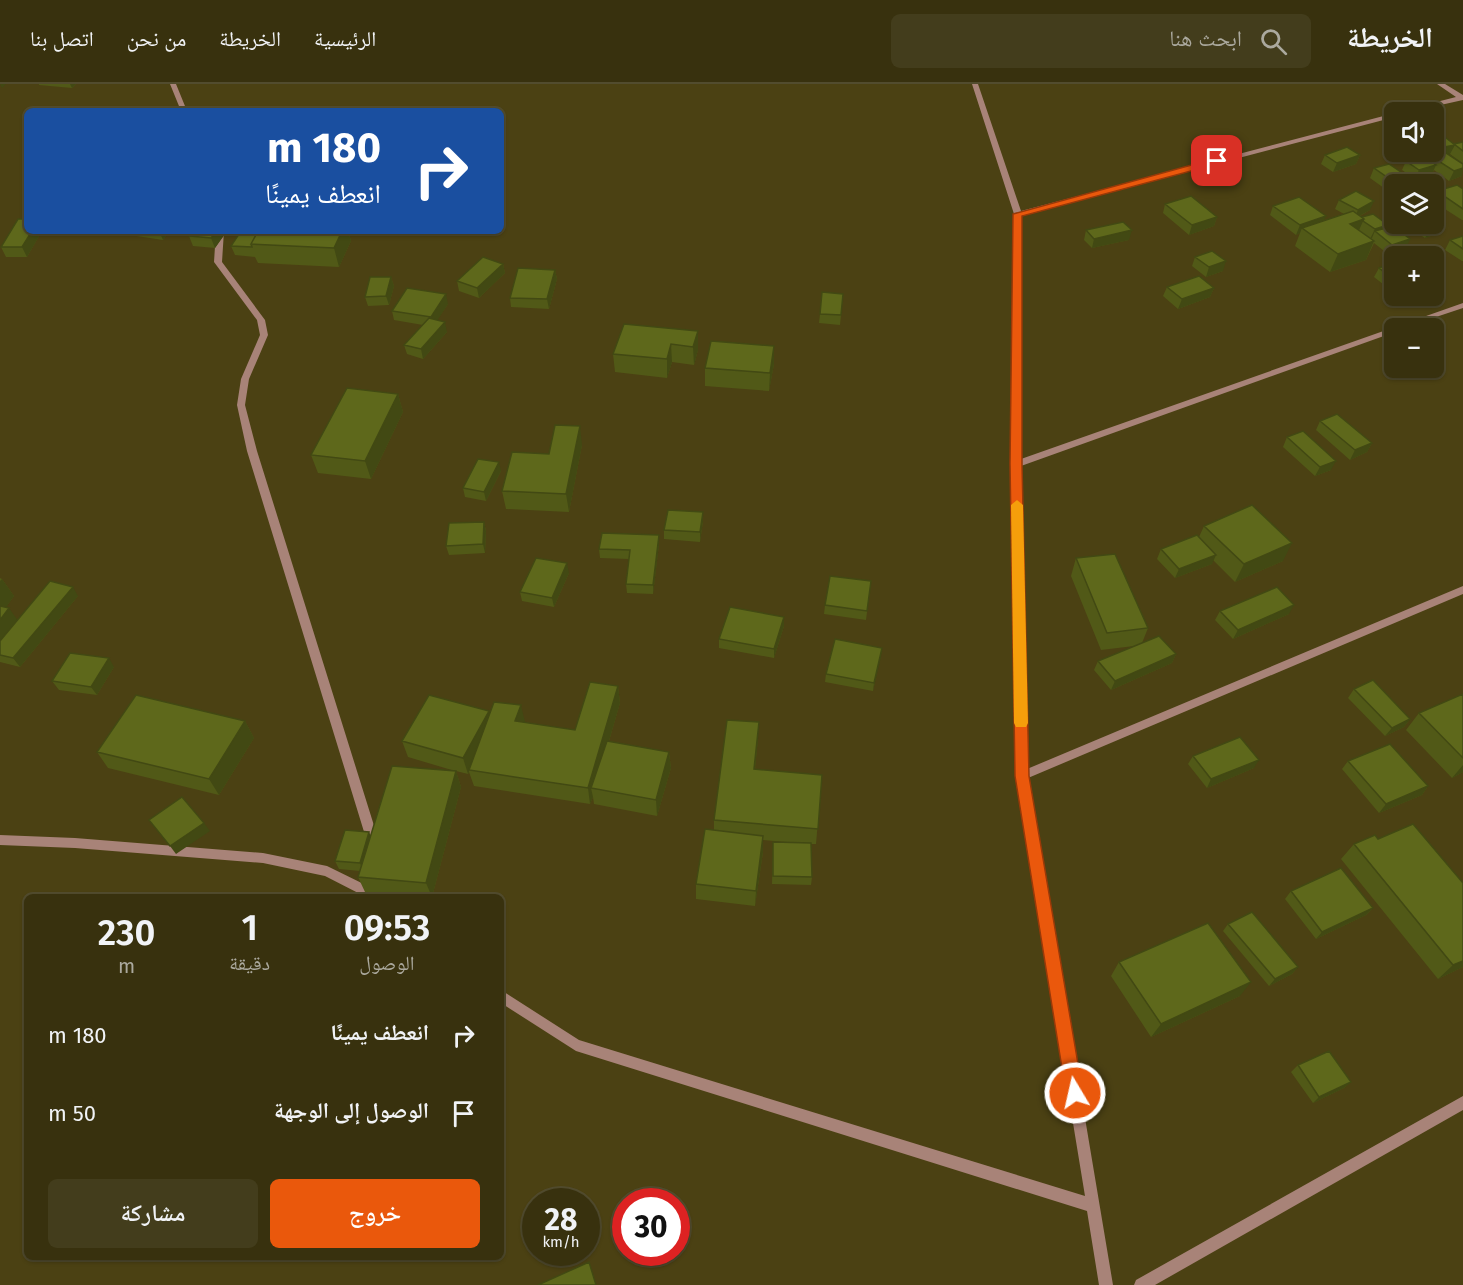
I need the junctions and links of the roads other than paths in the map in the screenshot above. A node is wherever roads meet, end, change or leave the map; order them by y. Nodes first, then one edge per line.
1 (172, 84) edge
2 (975, 84) edge
3 (1440, 84) edge
4 (1462, 97) edge
5 (1442, 102) edge
6 (183, 108) edge
7 (1384, 117) edge
8 (1018, 214) junction
9 (220, 234) edge
10 (1463, 305) edge
11 (1427, 318) edge
12 (1384, 333) edge
13 (1016, 464) junction
14 (1463, 590) edge
15 (1022, 776) junction
16 (0, 840) edge
17 (380, 863) edge
18 (372, 894) edge
19 (504, 998) edge
20 (1463, 1103) edge
21 (1093, 1206) junction
22 (1107, 1285) edge
23 (1141, 1285) edge

1 - 6 street
2 - 8 street
3 - 4 street
4 - 5 street
7 - 8 street
8 - 13 street
9 - 17 street
10 - 11 street
12 - 13 street
13 - 15 street
14 - 15 street
15 - 21 street
16 - 18 street
19 - 21 street
20 - 23 street
21 - 22 street

